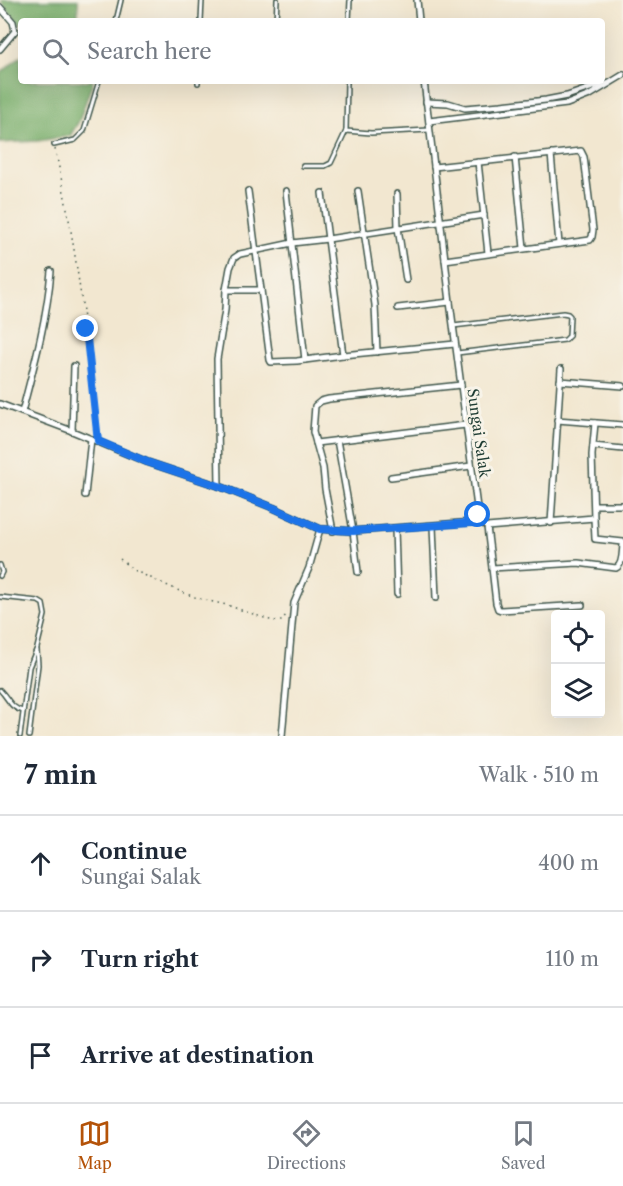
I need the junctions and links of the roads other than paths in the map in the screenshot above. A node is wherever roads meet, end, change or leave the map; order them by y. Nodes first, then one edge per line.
1 (121, 0) edge
2 (202, 0) edge
3 (277, 0) edge
4 (350, 0) edge
5 (417, 0) edge
6 (0, 7) edge
7 (117, 18) edge
8 (201, 18) edge
9 (276, 18) edge
10 (349, 18) edge
11 (419, 18) edge
12 (0, 49) edge
13 (623, 75) edge
14 (605, 83) edge
15 (98, 84) edge
16 (347, 84) edge
17 (424, 84) edge
18 (601, 84) edge
19 (610, 84) junction
20 (426, 102) junction
21 (429, 121) junction
22 (430, 130) junction
23 (346, 131) junction
24 (54, 145) road end
25 (551, 153) junction
26 (515, 157) junction
27 (478, 162) junction
28 (303, 166) dead end
29 (434, 167) junction
30 (248, 191) dead end
31 (286, 191) dead end
32 (358, 191) dead end
33 (322, 192) dead end
34 (397, 194) dead end
35 (484, 215) junction
36 (441, 222) junction
37 (398, 228) junction
38 (364, 233) junction
39 (328, 239) junction
40 (292, 243) junction
41 (559, 244) junction
42 (524, 248) junction
43 (256, 250) junction
44 (488, 253) junction
45 (445, 260) junction
46 (51, 271) dead end
47 (406, 280) dead end
48 (226, 290) junction
49 (261, 290) junction
50 (450, 302) junction
51 (398, 308) dead end
52 (453, 326) junction
53 (455, 344) junction
54 (376, 352) junction
55 (456, 353) junction
56 (343, 355) junction
57 (305, 360) junction
58 (74, 366) dead end
59 (561, 369) dead end
60 (560, 381) junction
61 (460, 385) junction
62 (623, 386) edge
63 (0, 404) edge
64 (22, 412) junction
65 (557, 420) junction
66 (595, 423) junction
67 (466, 425) junction
68 (623, 425) edge
69 (72, 430) junction
70 (91, 439) junction
71 (337, 440) junction
72 (316, 443) junction
73 (593, 446) junction
74 (623, 449) edge
75 (471, 466) junction
76 (391, 477) dead end
77 (219, 486) junction
78 (85, 495) dead end
79 (595, 505) junction
80 (623, 505) edge
81 (477, 518) junction
82 (594, 518) junction
83 (551, 523) junction
84 (433, 526) junction
85 (487, 526) junction
86 (395, 528) junction
87 (320, 529) junction
88 (333, 531) junction
89 (353, 531) junction
90 (623, 544) edge
91 (0, 565) edge
92 (492, 568) junction
93 (358, 572) dead end
94 (0, 576) edge
95 (397, 594) dead end
96 (0, 597) edge
97 (436, 598) dead end
98 (582, 605) dead end
99 (37, 648) junction
100 (0, 690) edge
101 (23, 711) junction
102 (20, 736) edge
103 (29, 736) edge
104 (282, 736) edge

1 - 7 lane
2 - 8 lane
3 - 9 lane
4 - 10 lane
5 - 11 street
6 - 12 street
13 - 19 street
14 - 19 street
15 - 24 lane
16 - 23 lane
17 - 20 street, Sungai Salak
18 - 20 street
19 - 21 street
20 - 21 street, Sungai Salak
21 - 22 street, Sungai Salak
22 - 23 lane
22 - 29 street, Sungai Salak
23 - 28 lane
25 - 26 street
25 - 41 street
25 - 41 street
26 - 27 street
26 - 42 street
27 - 29 street
27 - 35 street
29 - 36 street, Sungai Salak
30 - 43 street
31 - 40 street
32 - 38 street
33 - 39 street
34 - 37 street
35 - 36 street
35 - 44 street
36 - 37 street
36 - 45 street, Sungai Salak
37 - 38 street
37 - 47 street
38 - 39 street
38 - 54 street
39 - 40 street
39 - 56 street
40 - 43 street
40 - 57 street
41 - 42 street
42 - 44 street
43 - 48 street
43 - 49 street
44 - 45 street
45 - 50 street, Sungai Salak
46 - 64 street
48 - 49 street
48 - 77 street
49 - 57 street
50 - 51 street
50 - 52 street, Sungai Salak
52 - 53 street, Sungai Salak
52 - 55 lane
53 - 54 street
53 - 55 street, Sungai Salak
54 - 56 street
55 - 61 street, Sungai Salak
56 - 57 street
58 - 69 street
59 - 60 street
60 - 62 street
60 - 65 street
61 - 67 street, Sungai Salak
61 - 72 street
63 - 64 street
64 - 69 street
65 - 66 street
65 - 83 street
66 - 68 street
66 - 73 street
67 - 71 street
67 - 75 street, Sungai Salak
69 - 70 street
70 - 77 street
70 - 78 street
71 - 72 street
71 - 89 street
72 - 88 street
73 - 74 street
73 - 79 street
75 - 76 street
75 - 81 street, Sungai Salak
77 - 87 street
79 - 80 street
79 - 82 street
81 - 84 street
81 - 85 street
82 - 83 street
82 - 90 street
83 - 85 street
84 - 86 street
84 - 97 street
85 - 92 street
86 - 89 street
86 - 95 street
87 - 88 street
87 - 104 street
88 - 89 street
89 - 93 street
90 - 92 street
91 - 94 lane
92 - 98 street
96 - 99 lane
99 - 101 lane
99 - 103 lane
100 - 101 lane
101 - 102 lane

